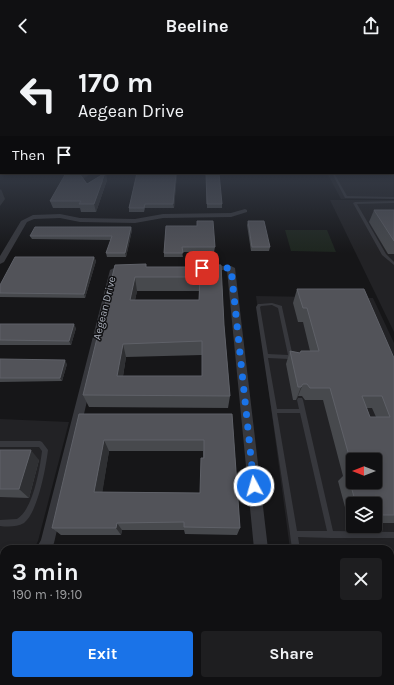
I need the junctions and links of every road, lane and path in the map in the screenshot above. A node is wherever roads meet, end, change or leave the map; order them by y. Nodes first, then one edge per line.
1 (344, 195) edge
2 (394, 198) edge
3 (394, 202) edge
4 (244, 211) dead end
5 (0, 262) edge
6 (394, 264) edge
7 (200, 268) edge
8 (137, 269) edge
9 (266, 356) junction
10 (291, 357) junction
11 (293, 364) edge
12 (300, 400) dead end
13 (274, 411) junction
14 (303, 411) junction
15 (0, 444) edge
16 (0, 524) edge
17 (293, 534) junction
18 (331, 535) junction
19 (394, 535) edge
20 (46, 545) edge
21 (261, 545) edge
22 (295, 545) edge

1 - 2 lane
3 - 6 lane
4 - 5 street
7 - 21 street
8 - 20 street, Aegean Drive
9 - 10 lane
9 - 10 lane
9 - 13 lane
10 - 11 lane
12 - 14 lane
13 - 14 lane
13 - 17 lane
14 - 18 lane
15 - 16 lane
17 - 18 lane
17 - 22 lane
18 - 19 lane

